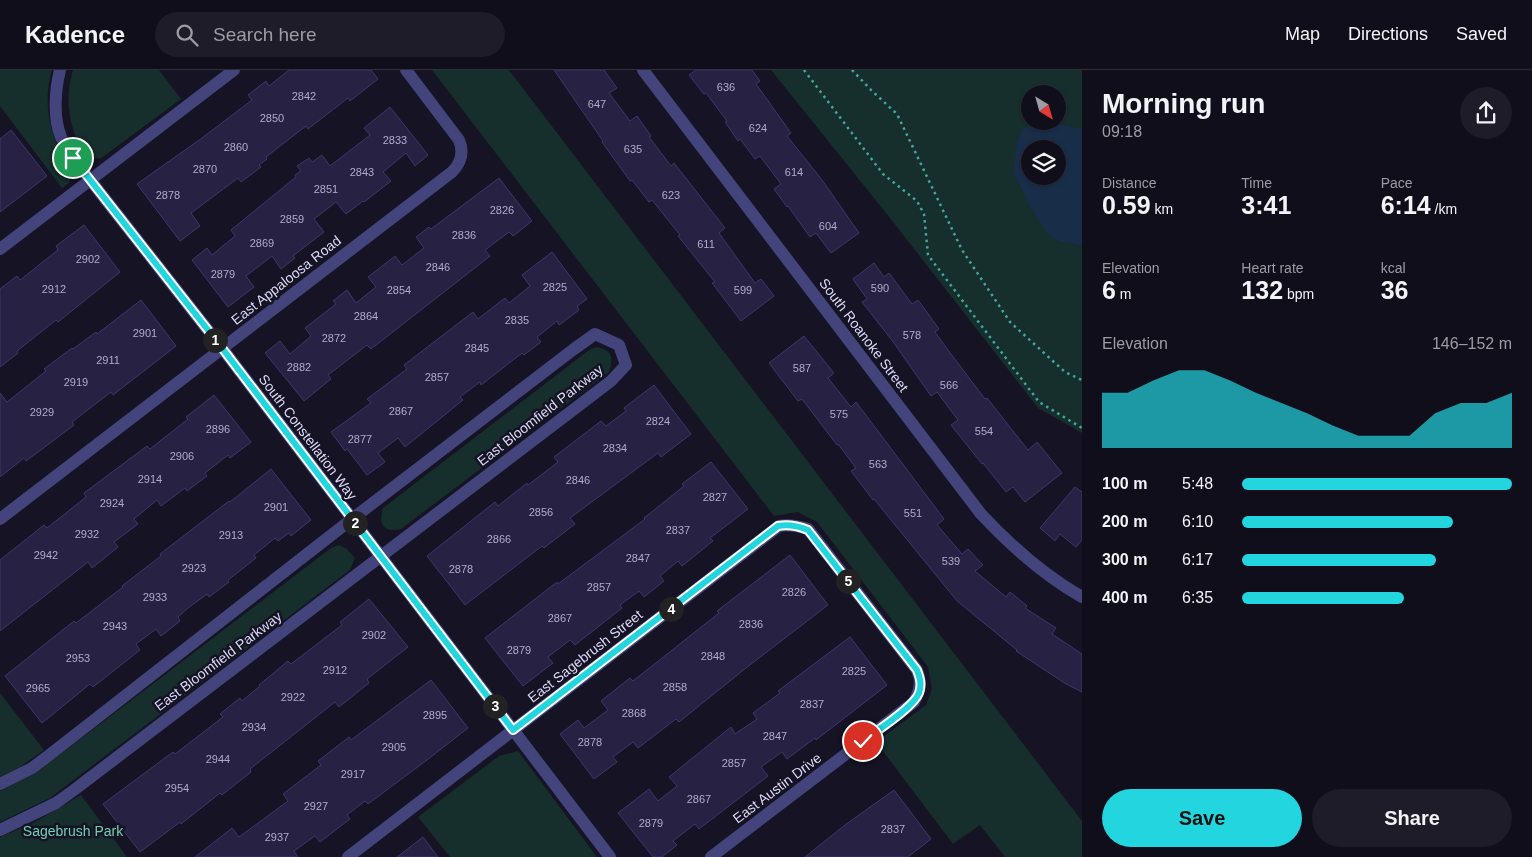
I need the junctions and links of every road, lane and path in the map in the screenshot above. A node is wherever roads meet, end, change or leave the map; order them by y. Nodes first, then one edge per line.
1 (60, 70) edge
2 (234, 70) edge
3 (406, 70) edge
4 (643, 70) edge
5 (804, 70) edge
6 (852, 70) edge
7 (90, 180) junction
8 (0, 249) edge
9 (222, 348) junction
10 (1082, 380) edge
11 (1082, 428) edge
12 (0, 519) edge
13 (352, 519) junction
14 (797, 525) joint
15 (381, 556) junction
16 (1082, 598) edge
17 (513, 730) junction
18 (0, 784) edge
19 (0, 830) edge
20 (348, 857) edge
21 (610, 857) edge
22 (711, 857) edge

1 - 7 street, South Constellation Way
2 - 7 street
3 - 9 street, East Appaloosa Road
4 - 16 street, South Roanoke Street
5 - 11 path
6 - 10 path
7 - 8 street
7 - 9 street, South Constellation Way
9 - 12 street, East Appaloosa Road
9 - 13 street, South Constellation Way
13 - 15 street, South Constellation Way
13 - 15 street, East Bloomfield Parkway
13 - 18 street, East Bloomfield Parkway
14 - 17 street, East Sagebrush Street
14 - 22 street, East Austin Drive
15 - 17 street, South Constellation Way
15 - 19 street, East Bloomfield Parkway
17 - 20 street, East Sagebrush Street
17 - 21 street, South Constellation Way

